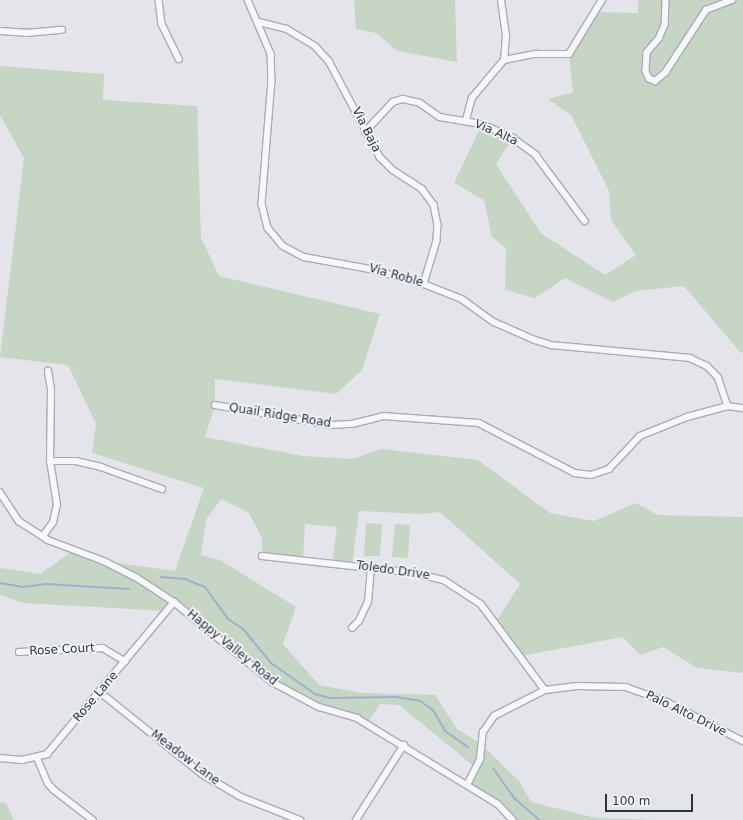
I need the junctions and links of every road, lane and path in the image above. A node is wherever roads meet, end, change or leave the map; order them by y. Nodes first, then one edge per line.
1 (159, 0) edge
2 (248, 0) edge
3 (501, 0) edge
4 (602, 0) edge
5 (666, 0) edge
6 (732, 0) edge
7 (259, 22) junction
8 (62, 30) dead end
9 (0, 31) edge
10 (179, 59) dead end
11 (504, 60) junction
12 (466, 120) junction
13 (365, 132) junction
14 (585, 221) dead end
15 (424, 284) junction
16 (48, 371) dead end
17 (215, 405) dead end
18 (728, 406) junction
19 (743, 408) edge
20 (50, 461) junction
21 (162, 490) dead end
22 (0, 492) edge
23 (43, 536) junction
24 (262, 556) dead end
25 (371, 567) junction
26 (174, 602) junction
27 (352, 628) dead end
28 (19, 652) dead end
29 (125, 662) junction
30 (546, 690) junction
31 (100, 692) junction
32 (743, 741) edge
33 (404, 745) junction
34 (37, 757) junction
35 (0, 758) edge
36 (467, 785) junction
37 (93, 820) edge
38 (300, 820) edge
39 (356, 820) edge
40 (512, 820) edge

1 - 10 street
2 - 7 street, Via Roble
3 - 11 street
4 - 11 street
5 - 6 street
7 - 13 street, Via Baja
7 - 15 street, Via Roble
8 - 9 street
11 - 12 street
12 - 13 street, Via Alta
12 - 14 street, Via Alta
13 - 15 street, Via Baja
15 - 18 street, Via Roble
16 - 20 street
17 - 18 street, Quail Ridge Road
18 - 19 street, Quail Ridge Road
20 - 21 street
20 - 23 street
22 - 23 street, Happy Valley Road
23 - 26 street, Happy Valley Road
24 - 25 street, Toledo Drive
25 - 27 street
25 - 30 street, Toledo Drive
26 - 29 street, Rose Lane
26 - 33 street, Happy Valley Road
28 - 29 street, Rose Court
29 - 31 street, Rose Lane
30 - 32 street, Palo Alto Drive
30 - 36 street, Palo Alto Drive
31 - 34 street, Rose Lane
31 - 38 street, Meadow Lane
33 - 36 street, Happy Valley Road
33 - 39 street
34 - 35 street, Rose Lane
34 - 37 street
36 - 40 street, Happy Valley Road

